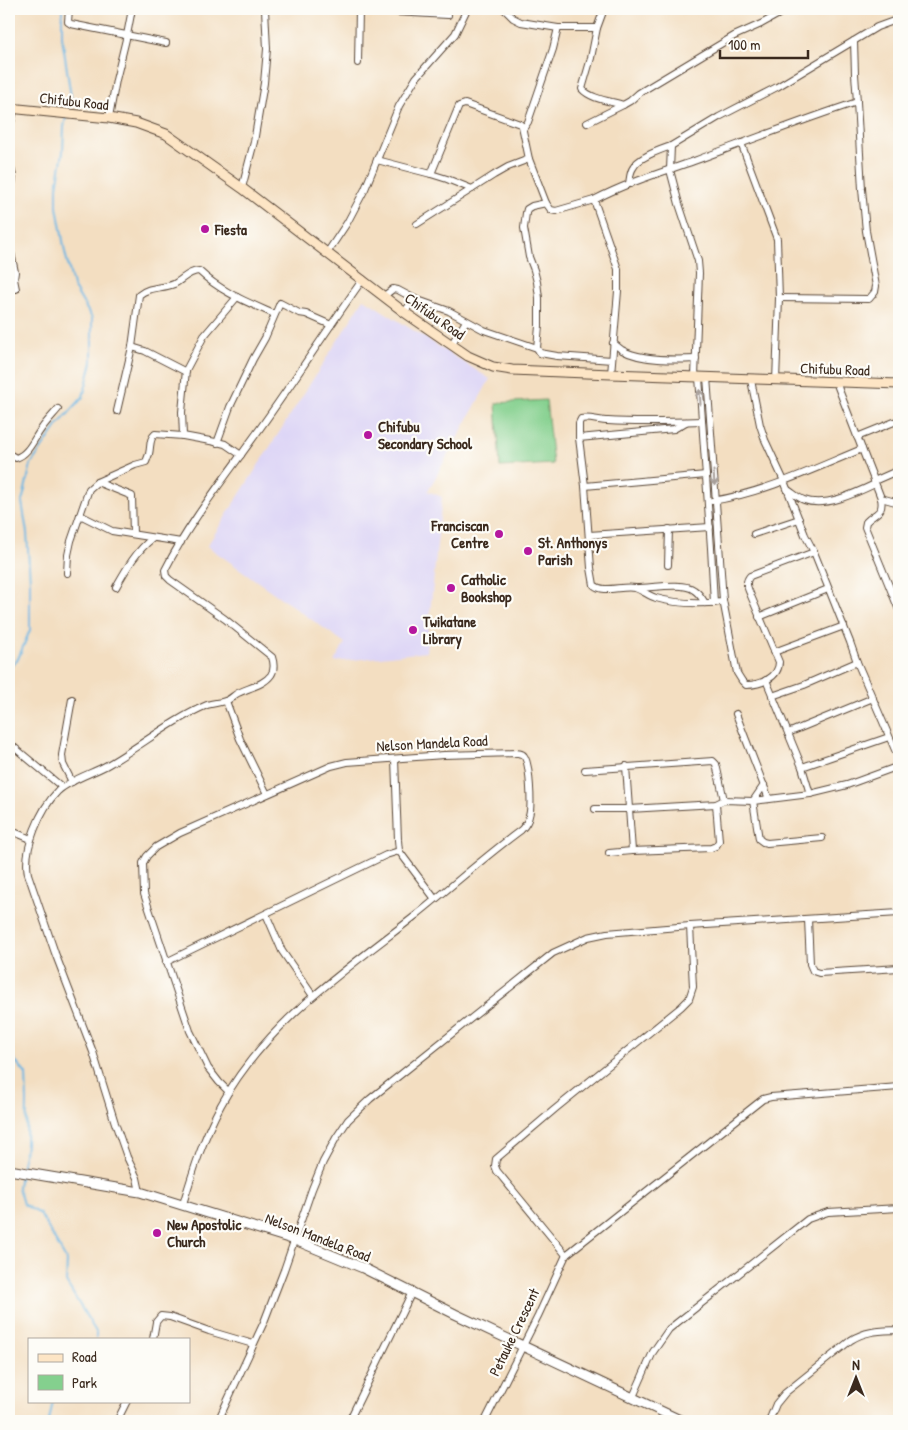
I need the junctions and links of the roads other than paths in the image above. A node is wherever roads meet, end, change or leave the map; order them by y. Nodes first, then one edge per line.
1 (68, 9) edge
2 (132, 9) edge
3 (265, 9) edge
4 (359, 9) edge
5 (467, 9) edge
6 (504, 9) edge
7 (604, 9) edge
8 (788, 9) edge
9 (448, 15) dead end
10 (899, 19) edge
11 (558, 28) junction
12 (598, 28) junction
13 (127, 35) junction
14 (854, 41) junction
15 (166, 43) dead end
16 (358, 63) dead end
17 (857, 102) junction
18 (623, 105) junction
19 (11, 108) edge
20 (109, 118) junction
21 (587, 123) dead end
22 (523, 129) junction
23 (9, 131) edge
24 (741, 143) junction
25 (671, 146) junction
26 (529, 159) junction
27 (377, 160) junction
28 (9, 161) edge
29 (670, 170) junction
30 (431, 174) junction
31 (629, 184) junction
32 (242, 188) junction
33 (472, 189) junction
34 (594, 200) junction
35 (546, 203) junction
36 (9, 210) edge
37 (417, 224) dead end
38 (9, 243) edge
39 (326, 253) junction
40 (363, 279) junction
41 (16, 289) dead end
42 (384, 296) junction
43 (237, 297) junction
44 (779, 298) junction
45 (416, 299) junction
46 (404, 312) junction
47 (274, 314) junction
48 (466, 321) junction
49 (332, 325) junction
50 (613, 343) junction
51 (451, 345) junction
52 (132, 347) junction
53 (537, 348) junction
54 (696, 359) junction
55 (612, 360) junction
56 (186, 372) junction
57 (611, 374) junction
58 (701, 377) junction
59 (751, 380) junction
60 (776, 381) junction
61 (836, 382) junction
62 (899, 384) edge
63 (58, 409) dead end
64 (117, 411) dead end
65 (899, 420) edge
66 (702, 421) junction
67 (687, 422) junction
68 (183, 436) junction
69 (857, 437) junction
70 (580, 438) junction
71 (217, 443) junction
72 (862, 449) junction
73 (712, 452) junction
74 (705, 453) junction
75 (9, 454) edge
76 (241, 455) junction
77 (899, 470) edge
78 (706, 475) junction
79 (784, 481) junction
80 (97, 482) junction
81 (875, 482) junction
82 (585, 486) junction
83 (787, 489) junction
84 (881, 498) junction
85 (716, 500) junction
86 (708, 502) junction
87 (899, 503) edge
88 (80, 515) junction
89 (799, 518) junction
90 (710, 527) junction
91 (669, 529) junction
92 (133, 534) junction
93 (754, 534) dead end
94 (589, 535) junction
95 (153, 538) junction
96 (181, 542) junction
97 (711, 548) junction
98 (719, 548) junction
99 (814, 552) junction
100 (668, 565) dead end
101 (67, 573) dead end
102 (116, 587) dead end
103 (636, 588) junction
104 (828, 589) junction
105 (723, 600) junction
106 (714, 602) junction
107 (704, 603) junction
108 (899, 610) edge
109 (759, 617) junction
110 (844, 626) junction
111 (774, 652) junction
112 (857, 662) junction
113 (766, 680) junction
114 (772, 696) junction
115 (873, 698) junction
116 (72, 699) dead end
117 (226, 701) junction
118 (736, 714) dead end
119 (788, 733) junction
120 (889, 737) junction
121 (9, 743) edge
122 (395, 758) junction
123 (899, 759) edge
124 (626, 766) junction
125 (802, 766) junction
126 (899, 766) edge
127 (585, 770) dead end
128 (72, 782) junction
129 (764, 785) junction
130 (62, 787) junction
131 (267, 794) junction
132 (810, 794) junction
133 (769, 799) junction
134 (724, 800) junction
135 (753, 801) junction
136 (716, 804) junction
137 (595, 808) dead end
138 (629, 809) junction
139 (9, 830) edge
140 (822, 838) dead end
141 (31, 839) junction
142 (399, 851) junction
143 (632, 851) junction
144 (609, 854) dead end
145 (435, 899) junction
146 (899, 913) edge
147 (266, 914) junction
148 (808, 919) junction
149 (690, 926) junction
150 (166, 962) junction
151 (899, 968) edge
152 (313, 996) junction
153 (899, 1087) edge
154 (229, 1092) junction
155 (9, 1170) edge
156 (140, 1192) junction
157 (183, 1204) junction
158 (899, 1208) edge
159 (295, 1240) junction
160 (566, 1255) junction
161 (412, 1292) junction
162 (899, 1330) edge
163 (153, 1338) edge
164 (253, 1344) junction
165 (523, 1345) junction
166 (633, 1397) junction
167 (126, 1402) edge
168 (117, 1421) edge
169 (218, 1421) edge
170 (349, 1421) edge
171 (485, 1421) edge
172 (682, 1421) edge
173 (769, 1421) edge

1 - 13 street
2 - 13 street
3 - 32 street
4 - 9 street
4 - 16 street
5 - 27 street
6 - 11 street
7 - 12 street
8 - 18 street
10 - 14 street
11 - 12 street
11 - 22 street
12 - 18 street
13 - 15 street
13 - 20 street
14 - 17 street
14 - 25 street
17 - 24 street
17 - 44 street
18 - 21 street
19 - 20 main road, Chifubu Road
19 - 23 street
20 - 32 main road, Chifubu Road
22 - 26 street
22 - 30 street
24 - 29 street
24 - 44 street
25 - 29 street
25 - 31 street
26 - 33 street
26 - 35 street
27 - 30 street
27 - 39 street
28 - 36 street
29 - 31 street
29 - 54 street
30 - 33 street
31 - 34 street
32 - 39 main road, Chifubu Road
33 - 37 street
34 - 35 street
34 - 50 street
35 - 53 street
38 - 41 street
39 - 40 main road, Chifubu Road
40 - 42 main road, Chifubu Road
40 - 49 street
42 - 45 street
42 - 46 main road, Chifubu Road
43 - 47 street
43 - 52 street
43 - 56 street
44 - 60 street
45 - 46 street
45 - 48 street
46 - 51 main road, Chifubu Road
47 - 49 street
47 - 71 street
48 - 51 street
48 - 53 street
49 - 76 street
50 - 54 street
50 - 55 street
51 - 57 main road, Chifubu Road
52 - 56 street
52 - 64 street
53 - 55 street
54 - 58 street
55 - 57 street
56 - 68 street
57 - 58 main road, Chifubu Road
58 - 59 main road, Chifubu Road
66 -> 58 street
58 - 73 street
59 - 60 main road, Chifubu Road
59 - 79 street
60 - 61 main road, Chifubu Road
61 - 62 main road, Chifubu Road
61 - 69 street
63 - 75 street
65 - 69 street
66 - 67 street
66 - 74 street
67 - 70 street
67 - 70 street
68 - 71 street
68 - 80 street
69 - 72 street
70 - 82 street
71 - 76 street
72 - 79 street
72 - 81 street
73 - 74 street
73 -> 85 street
74 - 78 street
76 - 96 street
77 - 81 street
78 - 82 street
78 - 86 street
79 - 83 street
79 - 85 street
80 - 88 street
80 - 92 street
81 - 83 street
81 - 84 street
82 - 94 street
83 - 89 street
84 - 87 street
84 - 108 street
85 - 86 street
85 - 98 street
86 - 90 street
88 - 92 street
88 - 101 street
89 - 93 street
89 - 99 street
90 - 91 street
90 - 97 street
91 - 94 street
91 - 100 street
92 - 95 street
94 - 103 street
95 - 96 street
95 - 102 street
96 - 117 street
97 - 98 street
97 - 106 street
98 - 105 street
99 - 104 street
99 - 109 street
103 - 107 street
103 - 107 street
104 - 109 street
104 - 110 street
105 - 106 street
105 - 113 street
106 - 107 street
109 - 111 street
110 - 111 street
110 - 112 street
111 - 113 street
112 - 114 street
112 - 115 street
113 - 114 street
114 - 119 street
115 - 119 street
115 - 120 street
116 - 128 street
117 - 128 street
117 - 131 street
118 - 129 street
119 - 125 street
120 - 123 street
120 - 125 street
121 - 130 street
122 - 131 street, Nelson Mandela Road
122 - 142 street
122 - 145 street, Nelson Mandela Road
124 - 127 street
124 - 134 street
124 - 138 street
125 - 132 street
126 - 132 street
128 - 130 street
129 - 133 street
129 - 135 street
130 - 141 street
131 - 150 street, Nelson Mandela Road
132 - 133 street
133 - 135 street
134 - 135 street
134 - 136 street
135 - 140 street
136 - 138 street
136 - 143 street
137 - 138 street
138 - 143 street
139 - 141 street
141 - 156 street
142 - 145 street
142 - 147 street
143 - 144 street
145 - 152 street, Nelson Mandela Road
146 - 148 street
147 - 150 street
147 - 152 street
148 - 149 street
148 - 151 street
149 - 159 street
149 - 160 street
150 - 154 street, Nelson Mandela Road
152 - 154 street, Nelson Mandela Road
153 - 160 street
154 - 157 street, Nelson Mandela Road
155 - 156 street
156 - 157 street
157 - 159 street, Nelson Mandela Road
158 - 166 street
159 - 161 street, Nelson Mandela Road
159 - 164 street
160 - 165 street, Petauke Crescent
161 - 165 street, Nelson Mandela Road
161 - 170 street
162 - 173 street
163 - 164 street
164 - 169 street
165 - 166 street, Nelson Mandela Road
165 - 171 street, Petauke Crescent
166 - 172 street, Nelson Mandela Road
167 - 168 street

